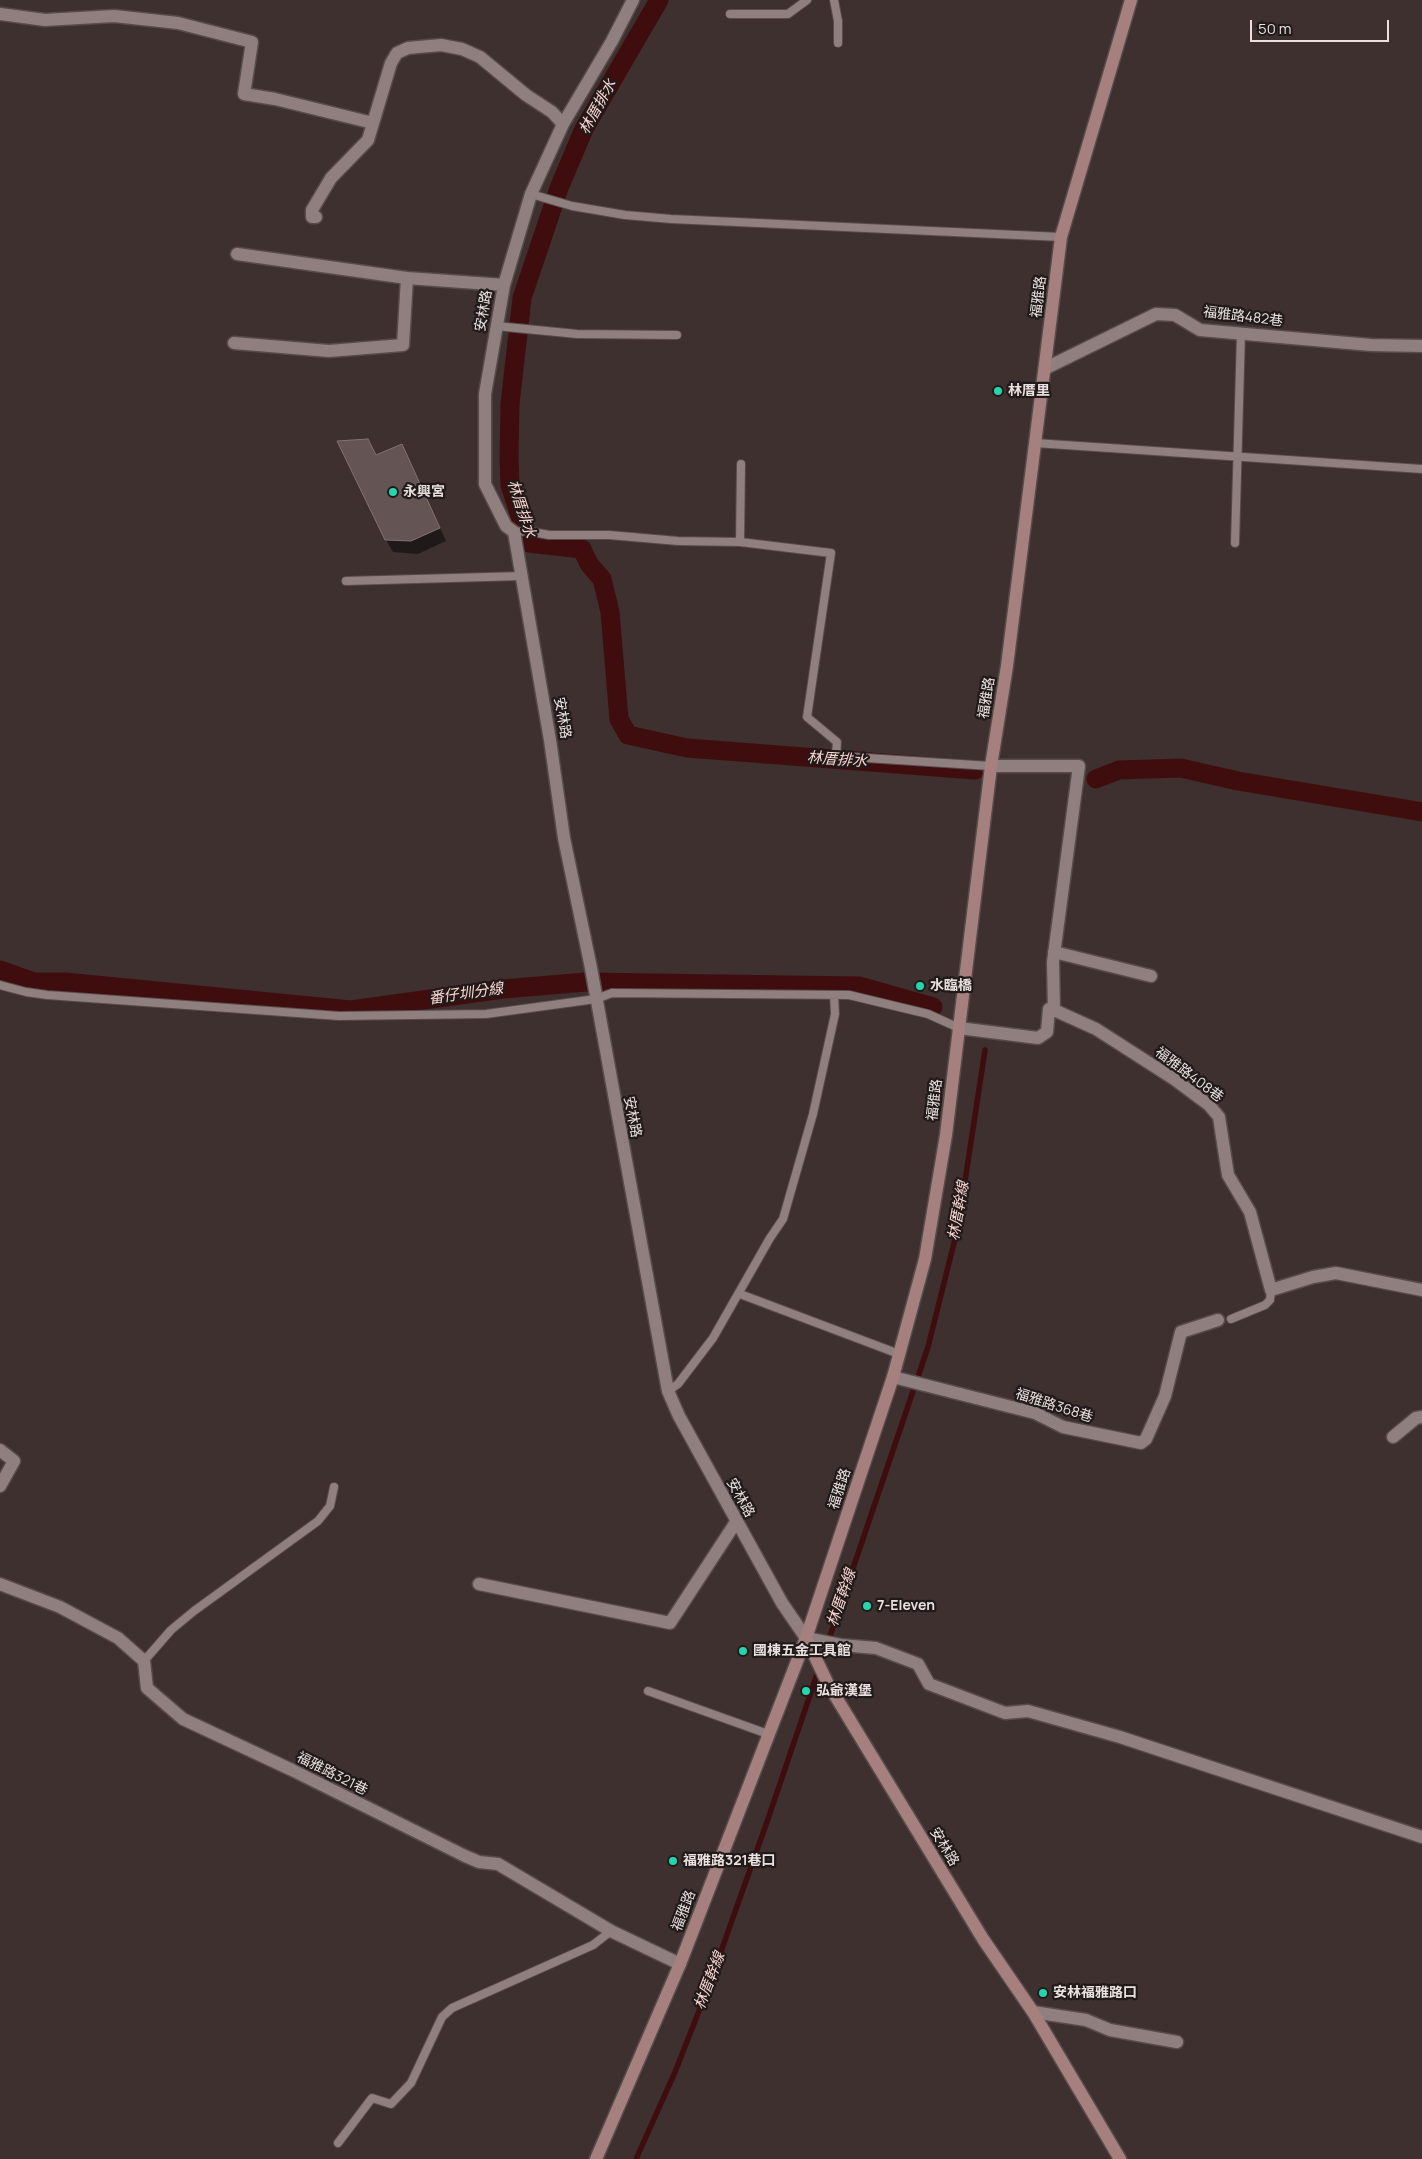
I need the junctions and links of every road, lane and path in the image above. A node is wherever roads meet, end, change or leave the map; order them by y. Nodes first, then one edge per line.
1 (633, 0) edge
2 (807, 0) edge
3 (834, 0) edge
4 (1131, 0) edge
5 (0, 14) edge
6 (730, 14) dead end
7 (838, 43) dead end
8 (373, 123) junction
9 (563, 124) junction
10 (531, 194) junction
11 (316, 217) dead end
12 (1061, 237) junction
13 (237, 254) dead end
14 (407, 278) junction
15 (504, 285) junction
16 (496, 326) junction
17 (1241, 333) junction
18 (677, 334) dead end
19 (234, 342) dead end
20 (1422, 346) edge
21 (1046, 368) junction
22 (1035, 444) junction
23 (1239, 459) junction
24 (741, 464) dead end
25 (1422, 469) edge
26 (514, 532) junction
27 (740, 542) junction
28 (1235, 543) dead end
29 (522, 576) junction
30 (346, 582) dead end
31 (991, 766) junction
32 (1054, 952) junction
33 (1150, 976) dead end
34 (0, 985) edge
35 (834, 995) junction
36 (595, 996) junction
37 (1054, 1010) junction
38 (959, 1028) junction
39 (1271, 1290) junction
40 (1422, 1290) edge
41 (740, 1294) junction
42 (1231, 1318) dead end
43 (1218, 1320) dead end
44 (899, 1354) junction
45 (899, 1378) junction
46 (668, 1391) junction
47 (1422, 1417) edge
48 (1393, 1437) dead end
49 (0, 1450) edge
50 (0, 1486) edge
51 (334, 1488) dead end
52 (736, 1522) junction
53 (0, 1584) edge
54 (479, 1584) dead end
55 (811, 1639) junction
56 (144, 1661) junction
57 (648, 1691) dead end
58 (768, 1734) junction
59 (1422, 1837) edge
60 (611, 1932) junction
61 (680, 1964) junction
62 (1033, 2012) junction
63 (1177, 2042) dead end
64 (338, 2143) dead end
65 (596, 2159) edge
66 (1120, 2159) edge

1 - 9 street, 安林路
2 - 6 lane
3 - 7 lane
4 - 12 main road, 福雅路
5 - 8 street
8 - 9 street
8 - 11 street
9 - 10 street, 安林路
10 - 12 lane
10 - 15 street, 安林路
12 - 21 main road, 福雅路
13 - 14 street
14 - 15 street
14 - 19 street
15 - 16 street, 安林路
16 - 18 lane
16 - 26 street, 安林路
17 - 20 street, 福雅路482巷
17 - 21 street, 福雅路482巷
17 - 23 lane
21 - 22 main road, 福雅路
22 - 23 lane
22 - 31 main road, 福雅路
23 - 25 lane
23 - 28 lane
24 - 27 lane
26 - 27 lane
26 - 29 street, 安林路
27 - 31 lane
29 - 30 lane
29 - 36 street, 安林路
31 - 32 street
31 - 38 main road, 福雅路
32 - 33 street
32 - 37 street
34 - 36 lane
35 - 36 lane
35 - 38 lane
35 - 41 lane
36 - 46 street, 安林路
37 - 38 street
37 - 39 street, 福雅路408巷
38 - 44 main road, 福雅路
39 - 40 street
39 - 42 lane
41 - 44 lane
41 - 46 lane
43 - 45 street, 福雅路368巷
44 - 45 main road, 福雅路
45 - 55 main road, 福雅路
46 - 52 street, 安林路
47 - 48 street
49 - 50 street
51 - 56 lane
52 - 54 street
52 - 55 street, 安林路
53 - 56 street
55 - 58 main road, 福雅路
55 - 59 street
55 - 62 main road, 安林路
56 - 60 street, 福雅路321巷
57 - 58 lane
58 - 61 main road, 福雅路
60 - 61 street, 福雅路321巷
60 - 64 lane
61 - 65 main road, 福雅路
62 - 63 street
62 - 66 main road, 安林路

